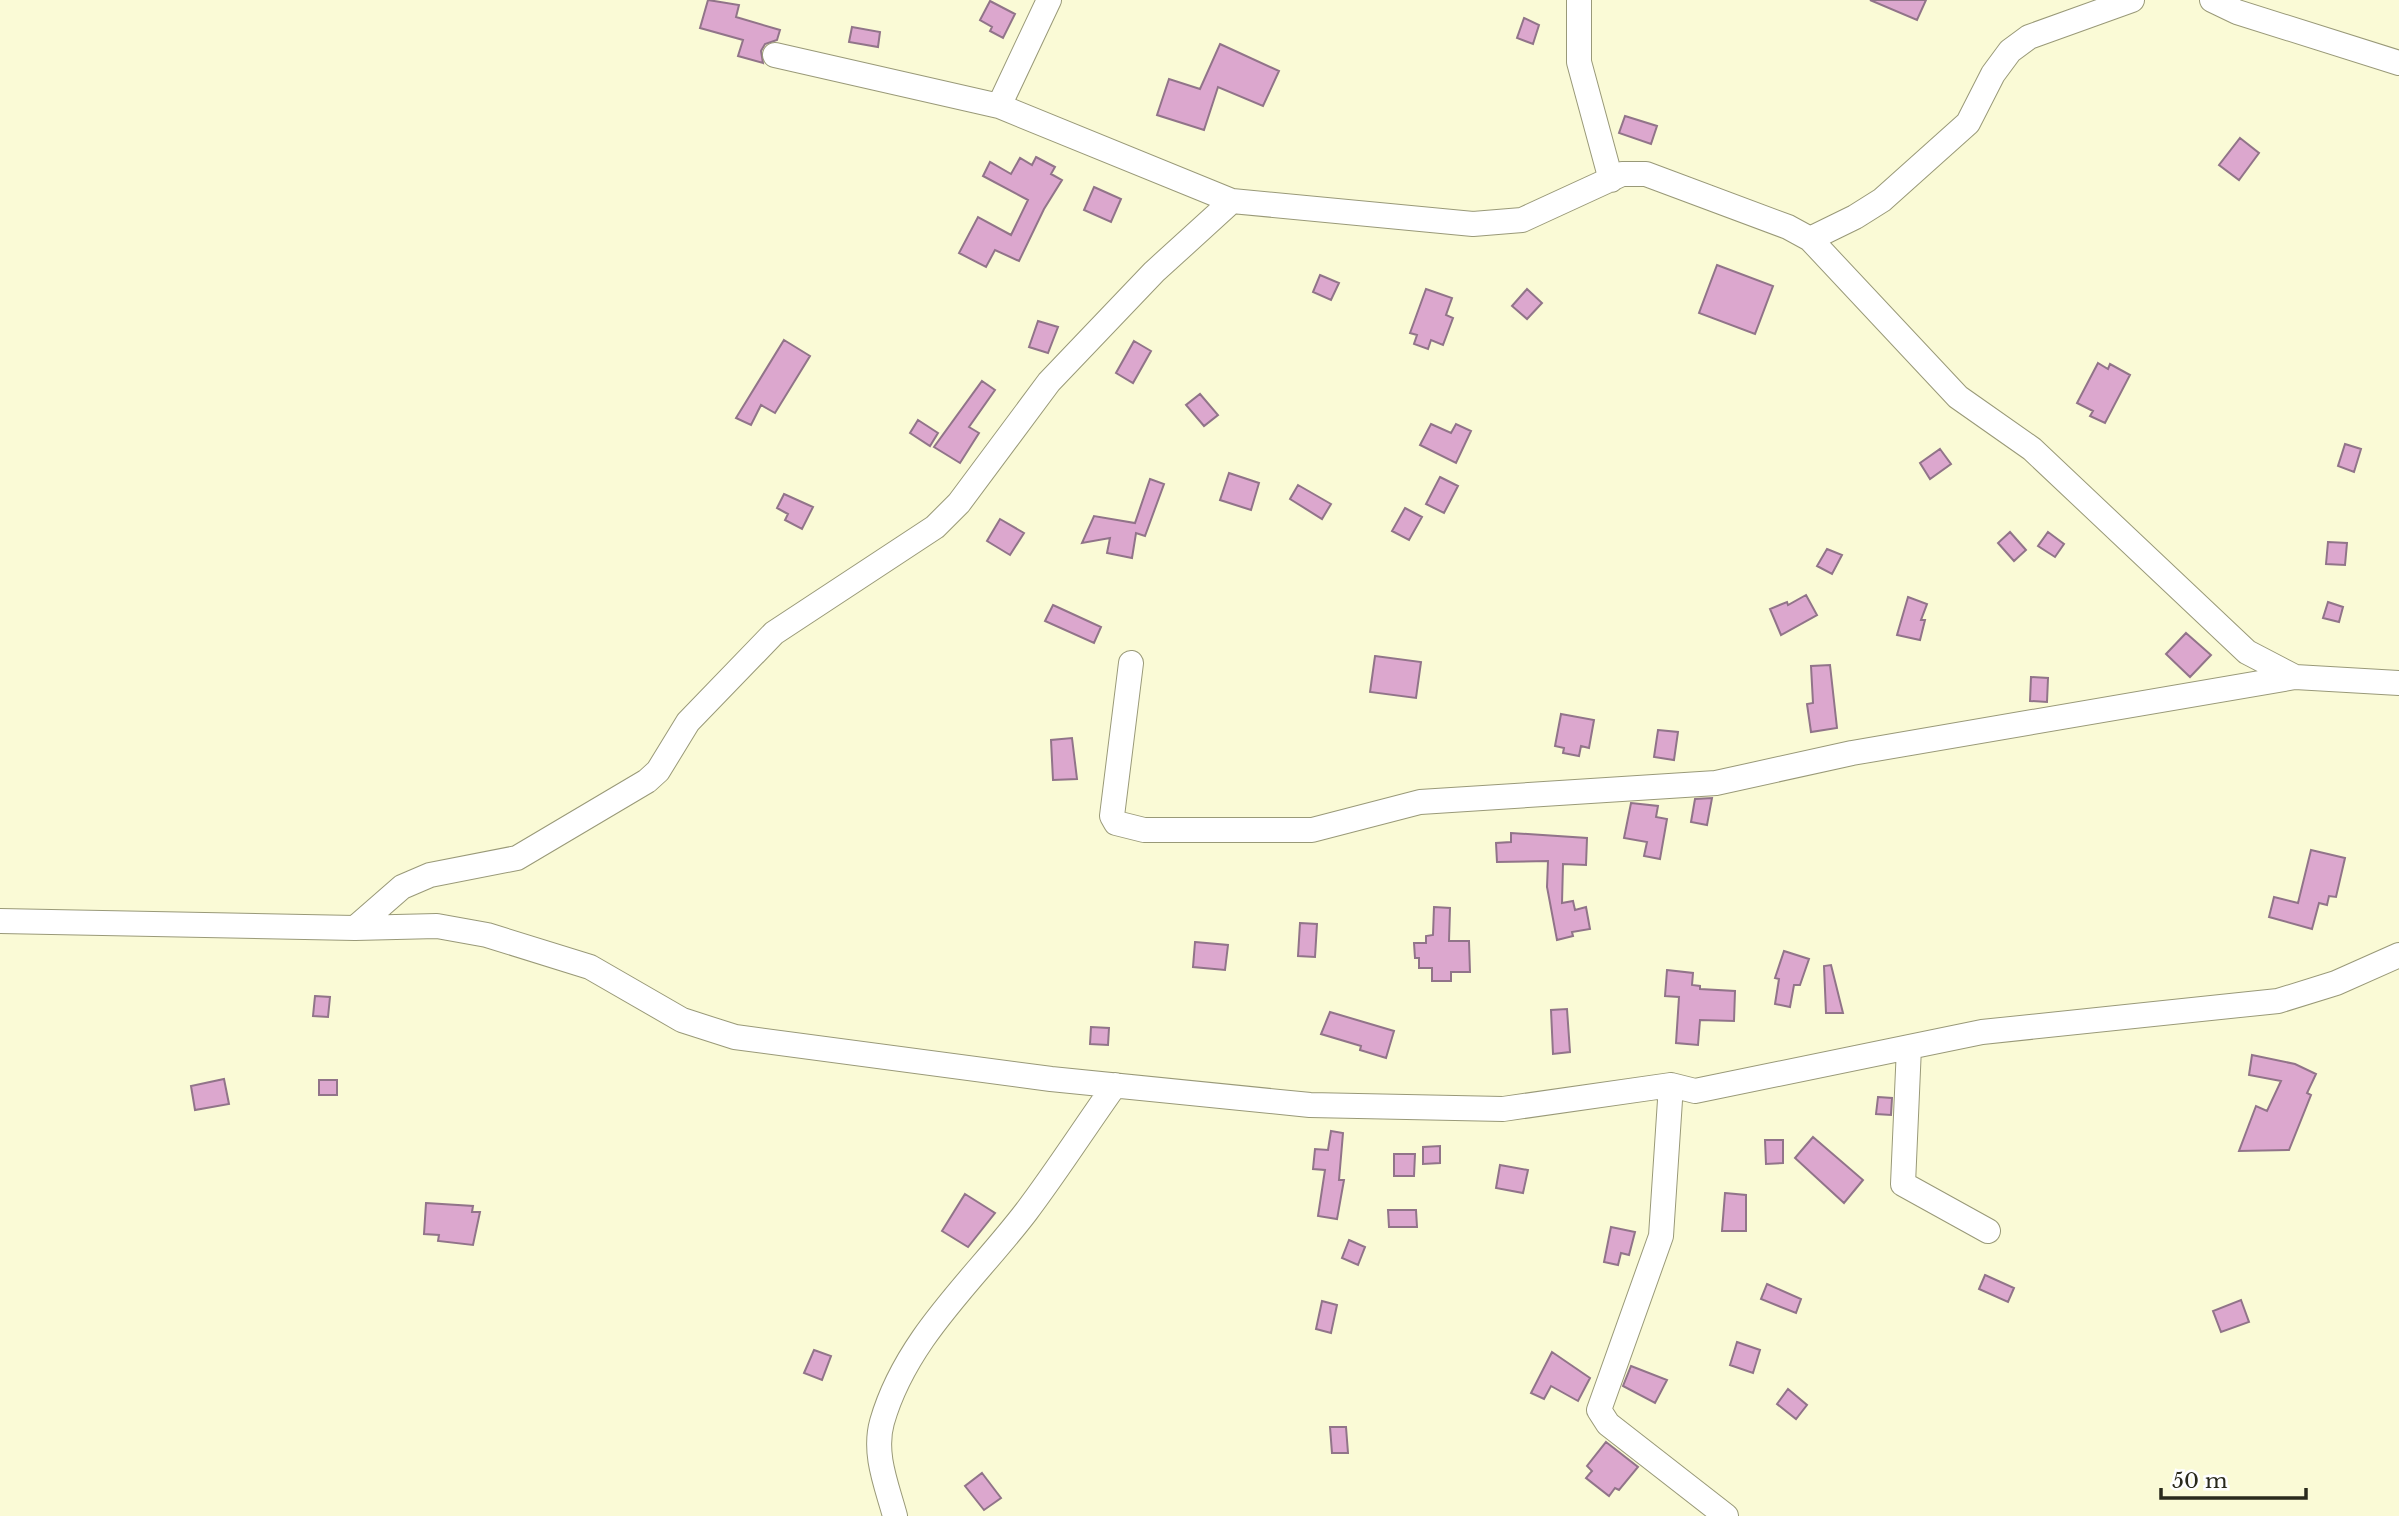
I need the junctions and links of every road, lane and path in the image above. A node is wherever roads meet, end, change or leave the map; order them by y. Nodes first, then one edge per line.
1 (1049, 0) edge
2 (1579, 0) edge
3 (2132, 0) edge
4 (2212, 0) edge
5 (775, 55) dead end
6 (2399, 63) edge
7 (999, 106) junction
8 (1611, 180) junction
9 (1232, 201) junction
10 (1810, 239) junction
11 (1131, 663) dead end
12 (2295, 677) junction
13 (2399, 683) edge
14 (0, 921) edge
15 (355, 928) junction
16 (2399, 955) edge
17 (1909, 1047) junction
18 (1115, 1085) junction
19 (1671, 1085) junction
20 (1988, 1231) dead end
21 (895, 1516) edge
22 (1726, 1516) edge

1 - 7 street
2 - 8 street
3 - 10 street
4 - 6 street
5 - 7 street
7 - 9 street
8 - 9 street
8 - 10 street
9 - 15 street
10 - 12 street
11 - 12 street
12 - 13 street
14 - 15 street
15 - 18 street
16 - 17 street
17 - 19 street
17 - 20 street
18 - 19 street
18 - 21 street
19 - 22 street

